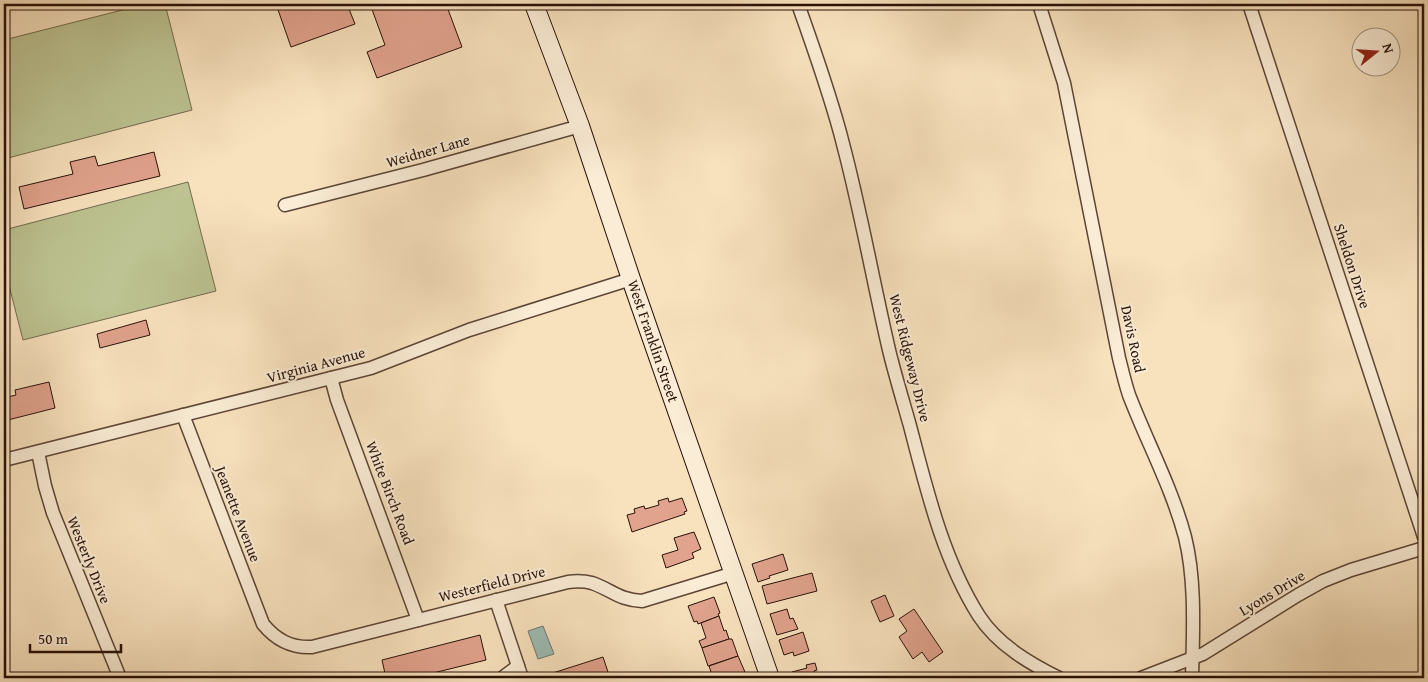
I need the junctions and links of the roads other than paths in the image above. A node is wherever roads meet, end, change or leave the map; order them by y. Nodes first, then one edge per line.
1 (534, 4) edge
2 (798, 4) edge
3 (1039, 4) edge
4 (1248, 4) edge
5 (580, 126) junction
6 (284, 205) dead end
7 (631, 279) junction
8 (331, 378) junction
9 (184, 415) junction
10 (38, 452) junction
11 (4, 460) edge
12 (1424, 537) edge
13 (1424, 548) edge
14 (734, 574) junction
15 (496, 600) junction
16 (418, 620) junction
17 (263, 624) joint
18 (1192, 658) junction
19 (520, 672) edge
20 (120, 678) edge
21 (502, 678) edge
22 (770, 678) edge
23 (1059, 678) edge
24 (1141, 678) edge
25 (1192, 678) edge

1 - 5 main road, West Franklin Street
2 - 23 street, West Ridgeway Drive
3 - 18 street, Davis Road
4 - 12 street, Sheldon Drive
5 - 6 street, Weidner Lane
5 - 7 main road, West Franklin Street
7 - 8 street, Virginia Avenue
7 - 14 main road, West Franklin Street
8 - 9 street, Virginia Avenue
8 - 16 street, White Birch Road
9 - 10 street, Virginia Avenue
9 - 17 street, Jeanette Avenue
10 - 11 street, Virginia Avenue
10 - 20 street, Westerly Drive
13 - 18 street, Lyons Drive
14 - 15 street, Westerfield Drive
14 - 22 main road, West Franklin Street
15 - 16 street, Westerfield Drive
15 - 19 street
16 - 17 street, Westerfield Drive
18 - 24 street, Lyons Drive
18 - 25 street, Davis Road
19 - 21 street

